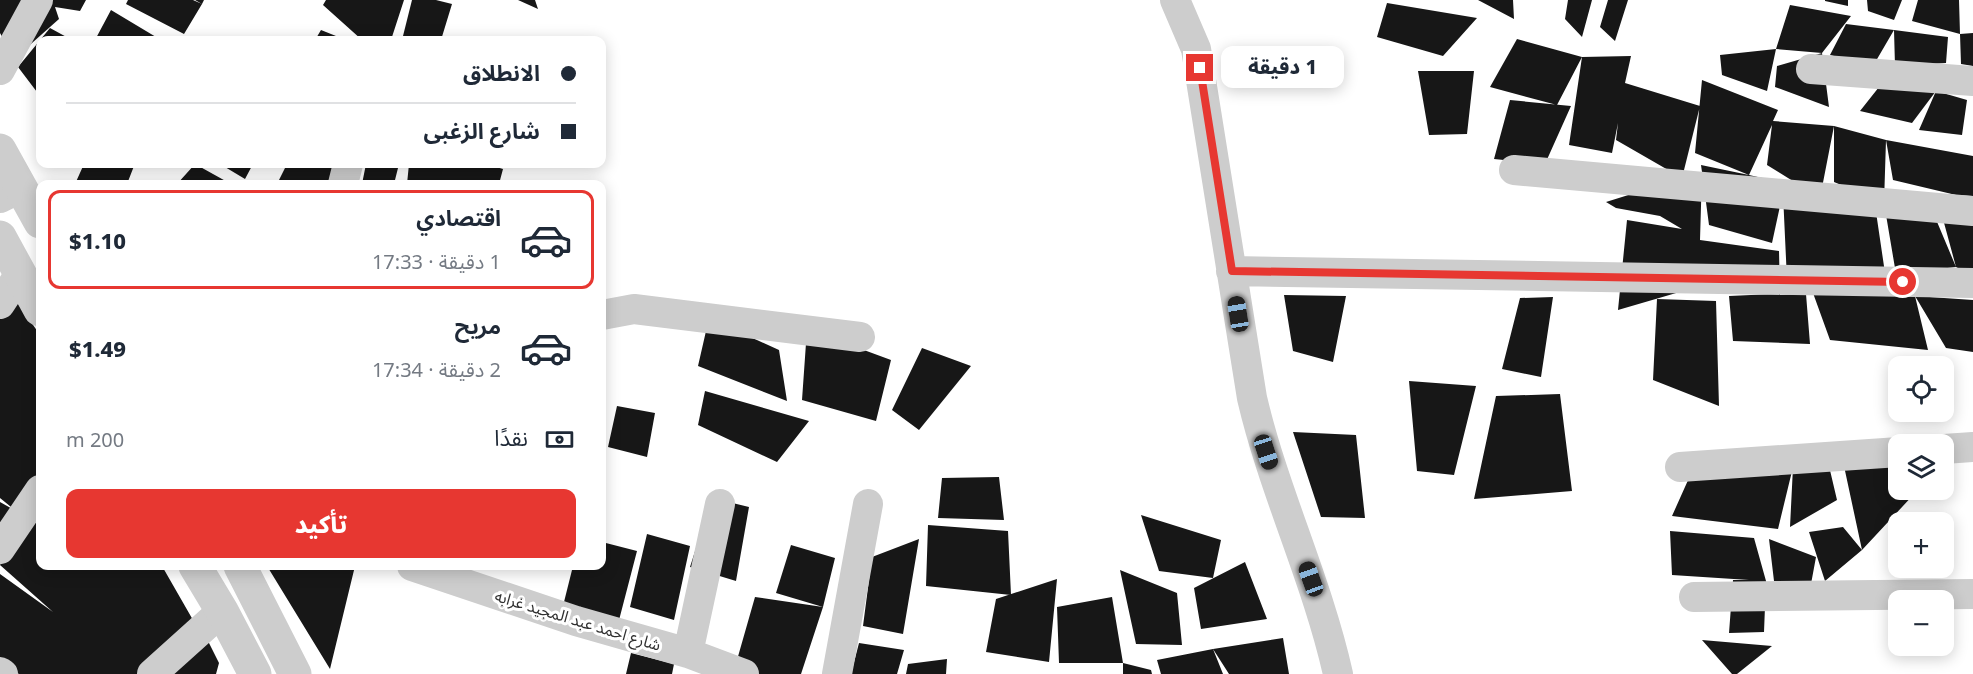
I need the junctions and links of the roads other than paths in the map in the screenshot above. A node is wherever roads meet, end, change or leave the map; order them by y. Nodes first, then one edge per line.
1 (38, 0) edge
2 (1175, 0) edge
3 (1811, 69) dead end
4 (0, 70) edge
5 (1973, 81) edge
6 (0, 150) edge
7 (1514, 170) dead end
8 (10, 193) edge
9 (1973, 211) edge
10 (36, 218) edge
11 (0, 237) edge
12 (1232, 271) junction
13 (19, 275) junction
14 (1973, 283) edge
15 (36, 303) edge
16 (0, 304) edge
17 (606, 314) edge
18 (860, 336) dead end
19 (1973, 447) edge
20 (1954, 448) edge
21 (1888, 453) edge
22 (1680, 467) dead end
23 (36, 496) edge
24 (720, 504) dead end
25 (868, 504) dead end
26 (0, 549) edge
27 (197, 570) edge
28 (242, 570) edge
29 (436, 570) edge
30 (467, 575) edge
31 (1973, 594) edge
32 (1694, 597) dead end
33 (222, 611) junction
34 (688, 653) junction
35 (152, 674) edge
36 (255, 674) edge
37 (296, 674) edge
38 (744, 674) edge
39 (837, 674) edge
40 (1338, 674) edge

1 - 4 street
2 - 12 street
3 - 5 street
6 - 8 street
7 - 9 street
8 - 10 street
11 - 13 street
12 - 14 street
12 - 40 street
13 - 15 street
13 - 16 street
17 - 18 street
19 - 20 street
21 - 22 street
23 - 26 street
24 - 34 street
25 - 39 street
27 - 33 street
28 - 37 street
29 - 30 street, شارع احمد عبد المجيد غرابه
30 - 34 street, شارع احمد عبد المجيد غرابه
31 - 32 street
33 - 35 street
33 - 36 street
34 - 38 street, شارع احمد عبد المجيد غرابه

